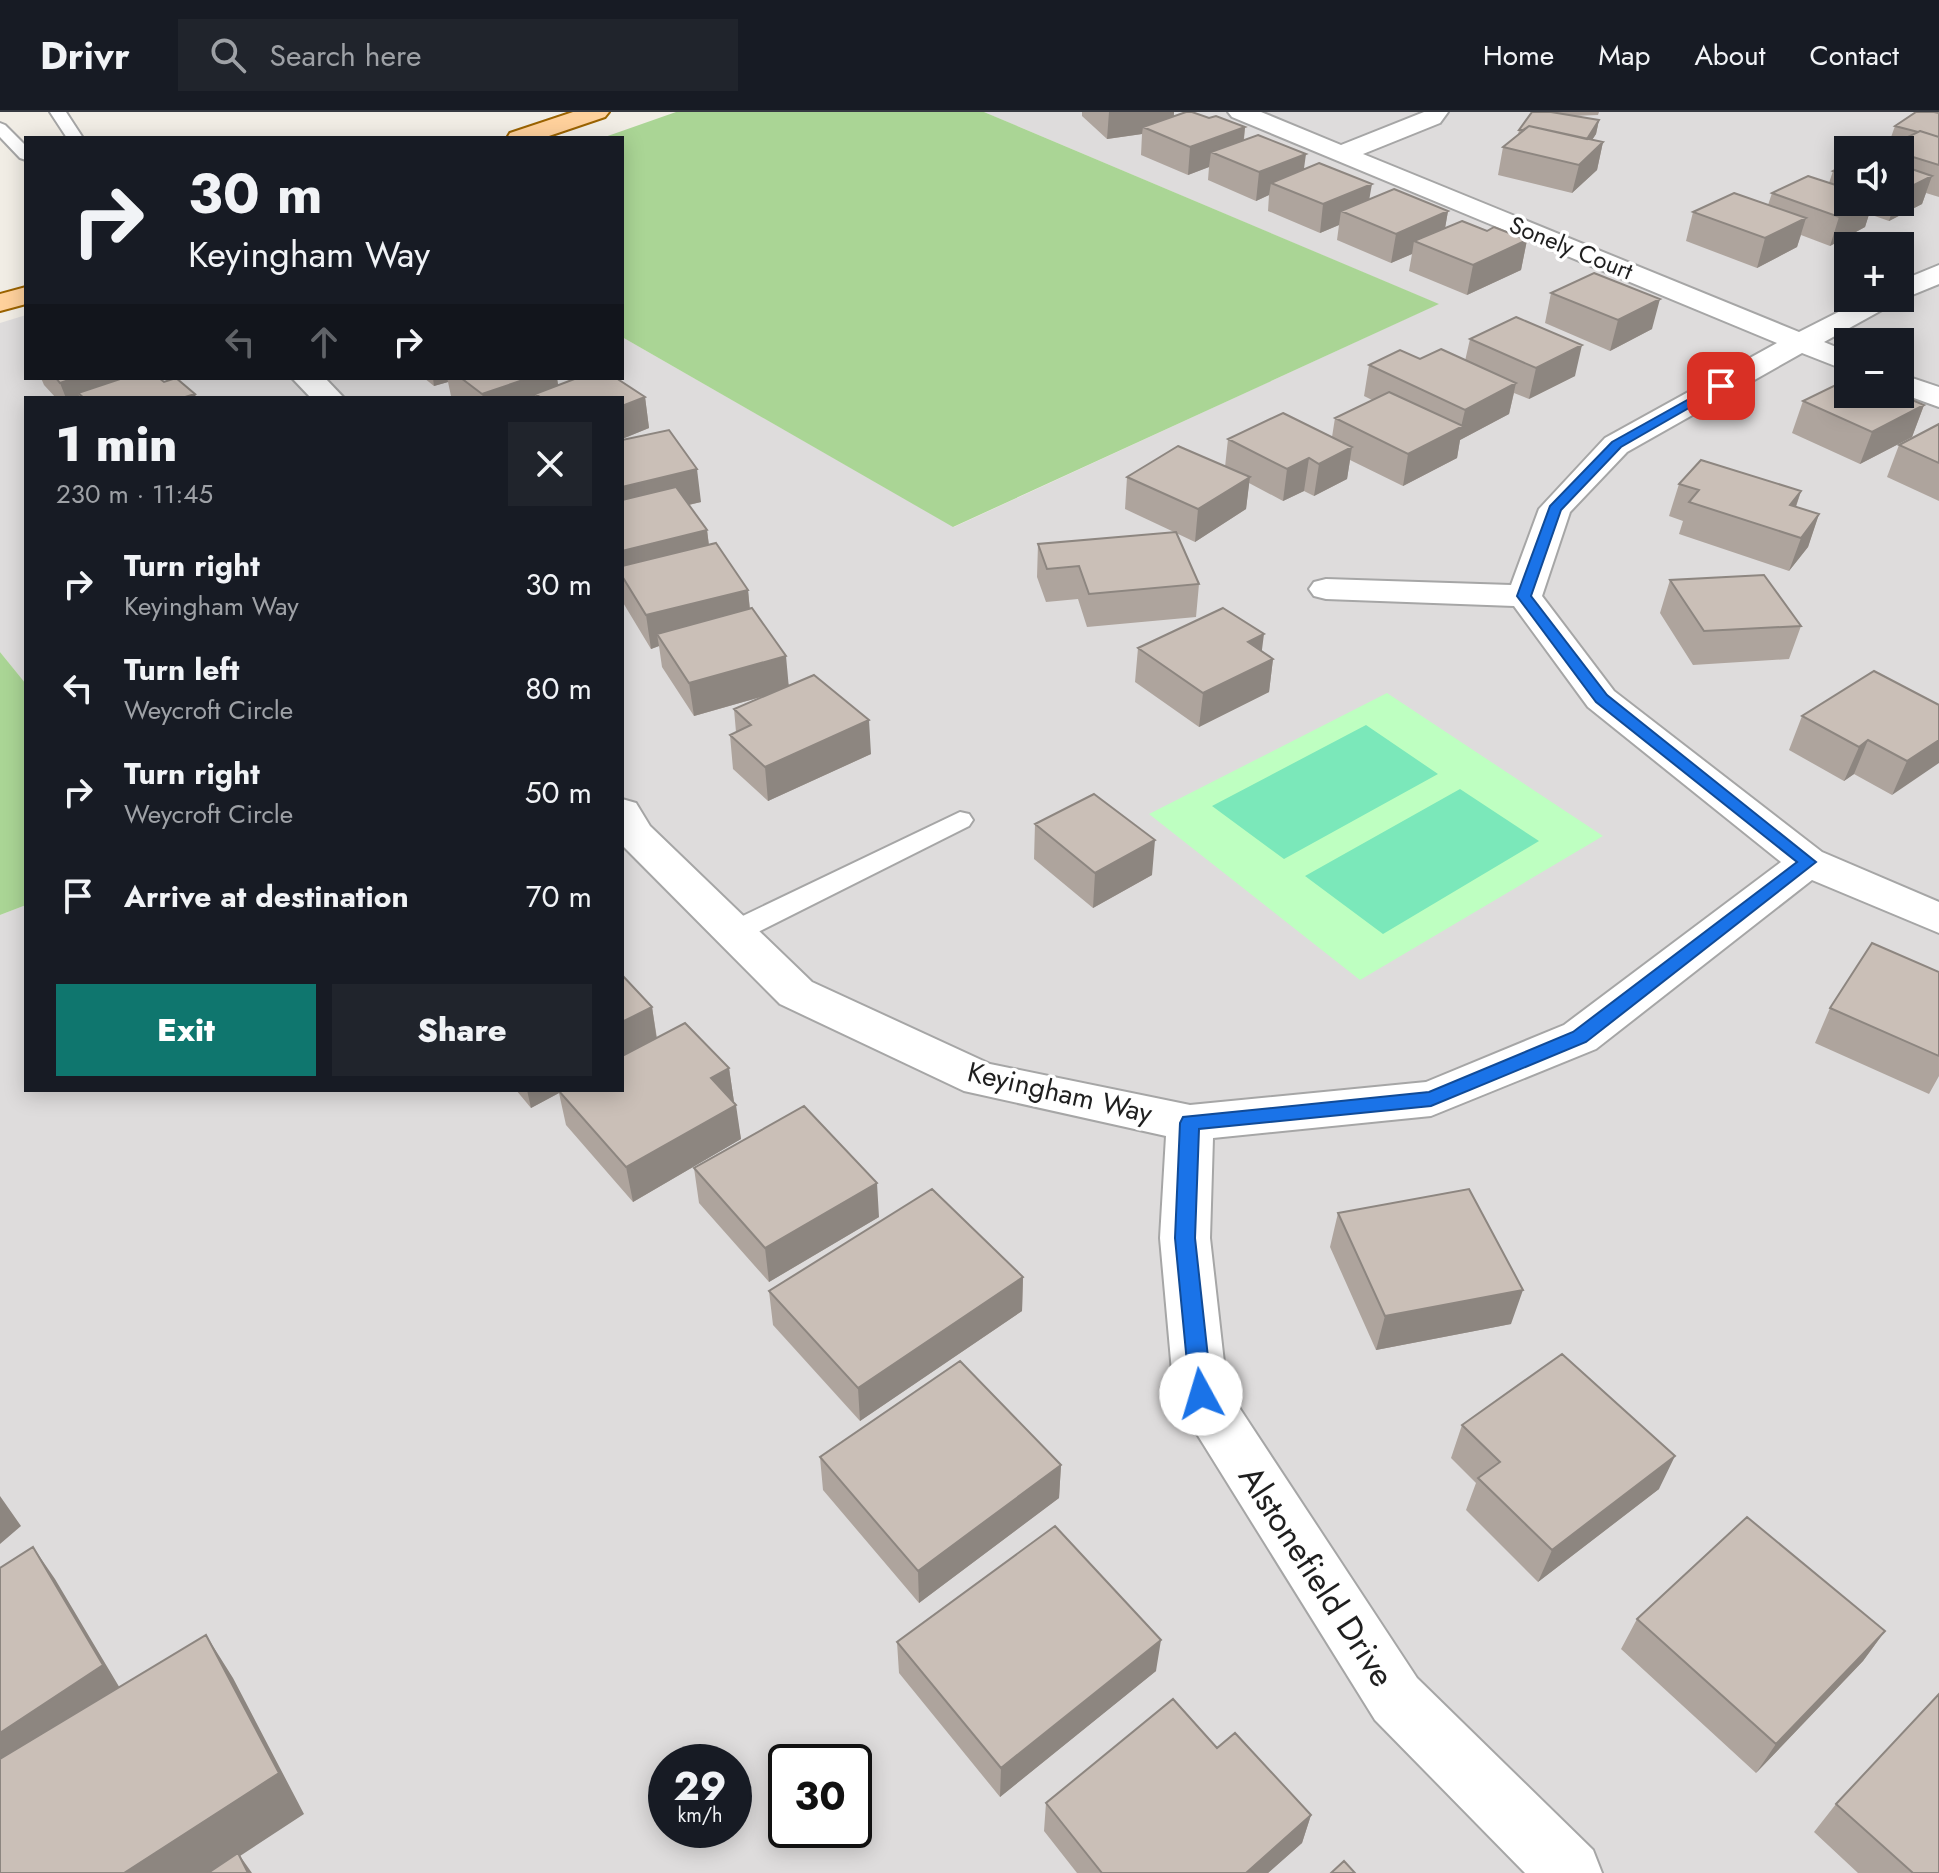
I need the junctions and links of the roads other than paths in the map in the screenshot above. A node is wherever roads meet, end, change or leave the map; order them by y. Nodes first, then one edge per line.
1 (58, 112) edge
2 (597, 112) edge
3 (1240, 112) edge
4 (1436, 112) edge
5 (0, 128) edge
6 (73, 136) edge
7 (525, 136) edge
8 (24, 153) edge
9 (1342, 153) junction
10 (1939, 273) edge
11 (1914, 285) edge
12 (24, 296) edge
13 (0, 303) edge
14 (1860, 312) edge
15 (1799, 343) junction
16 (1834, 357) edge
17 (309, 380) edge
18 (1914, 388) edge
19 (327, 396) edge
20 (1939, 398) edge
21 (1326, 589) dead end
22 (1524, 596) junction
23 (624, 815) edge
24 (960, 820) dead end
25 (1808, 862) junction
26 (1939, 919) edge
27 (734, 932) junction
28 (1190, 1123) junction
29 (1570, 1873) edge

1 - 6 lane
2 - 7 main road
3 - 9 street, Sonely Court
4 - 9 street
5 - 8 lane
9 - 15 street, Sonely Court
10 - 11 street
12 - 13 main road
14 - 15 street
15 - 16 street, Sonely Court
15 - 22 street
17 - 19 street
18 - 20 street
21 - 22 street
22 - 25 street
23 - 27 street, Keyingham Way
24 - 27 lane
25 - 26 street
25 - 28 street, Keyingham Way
27 - 28 street, Keyingham Way
28 - 29 street, Alstonefield Drive

